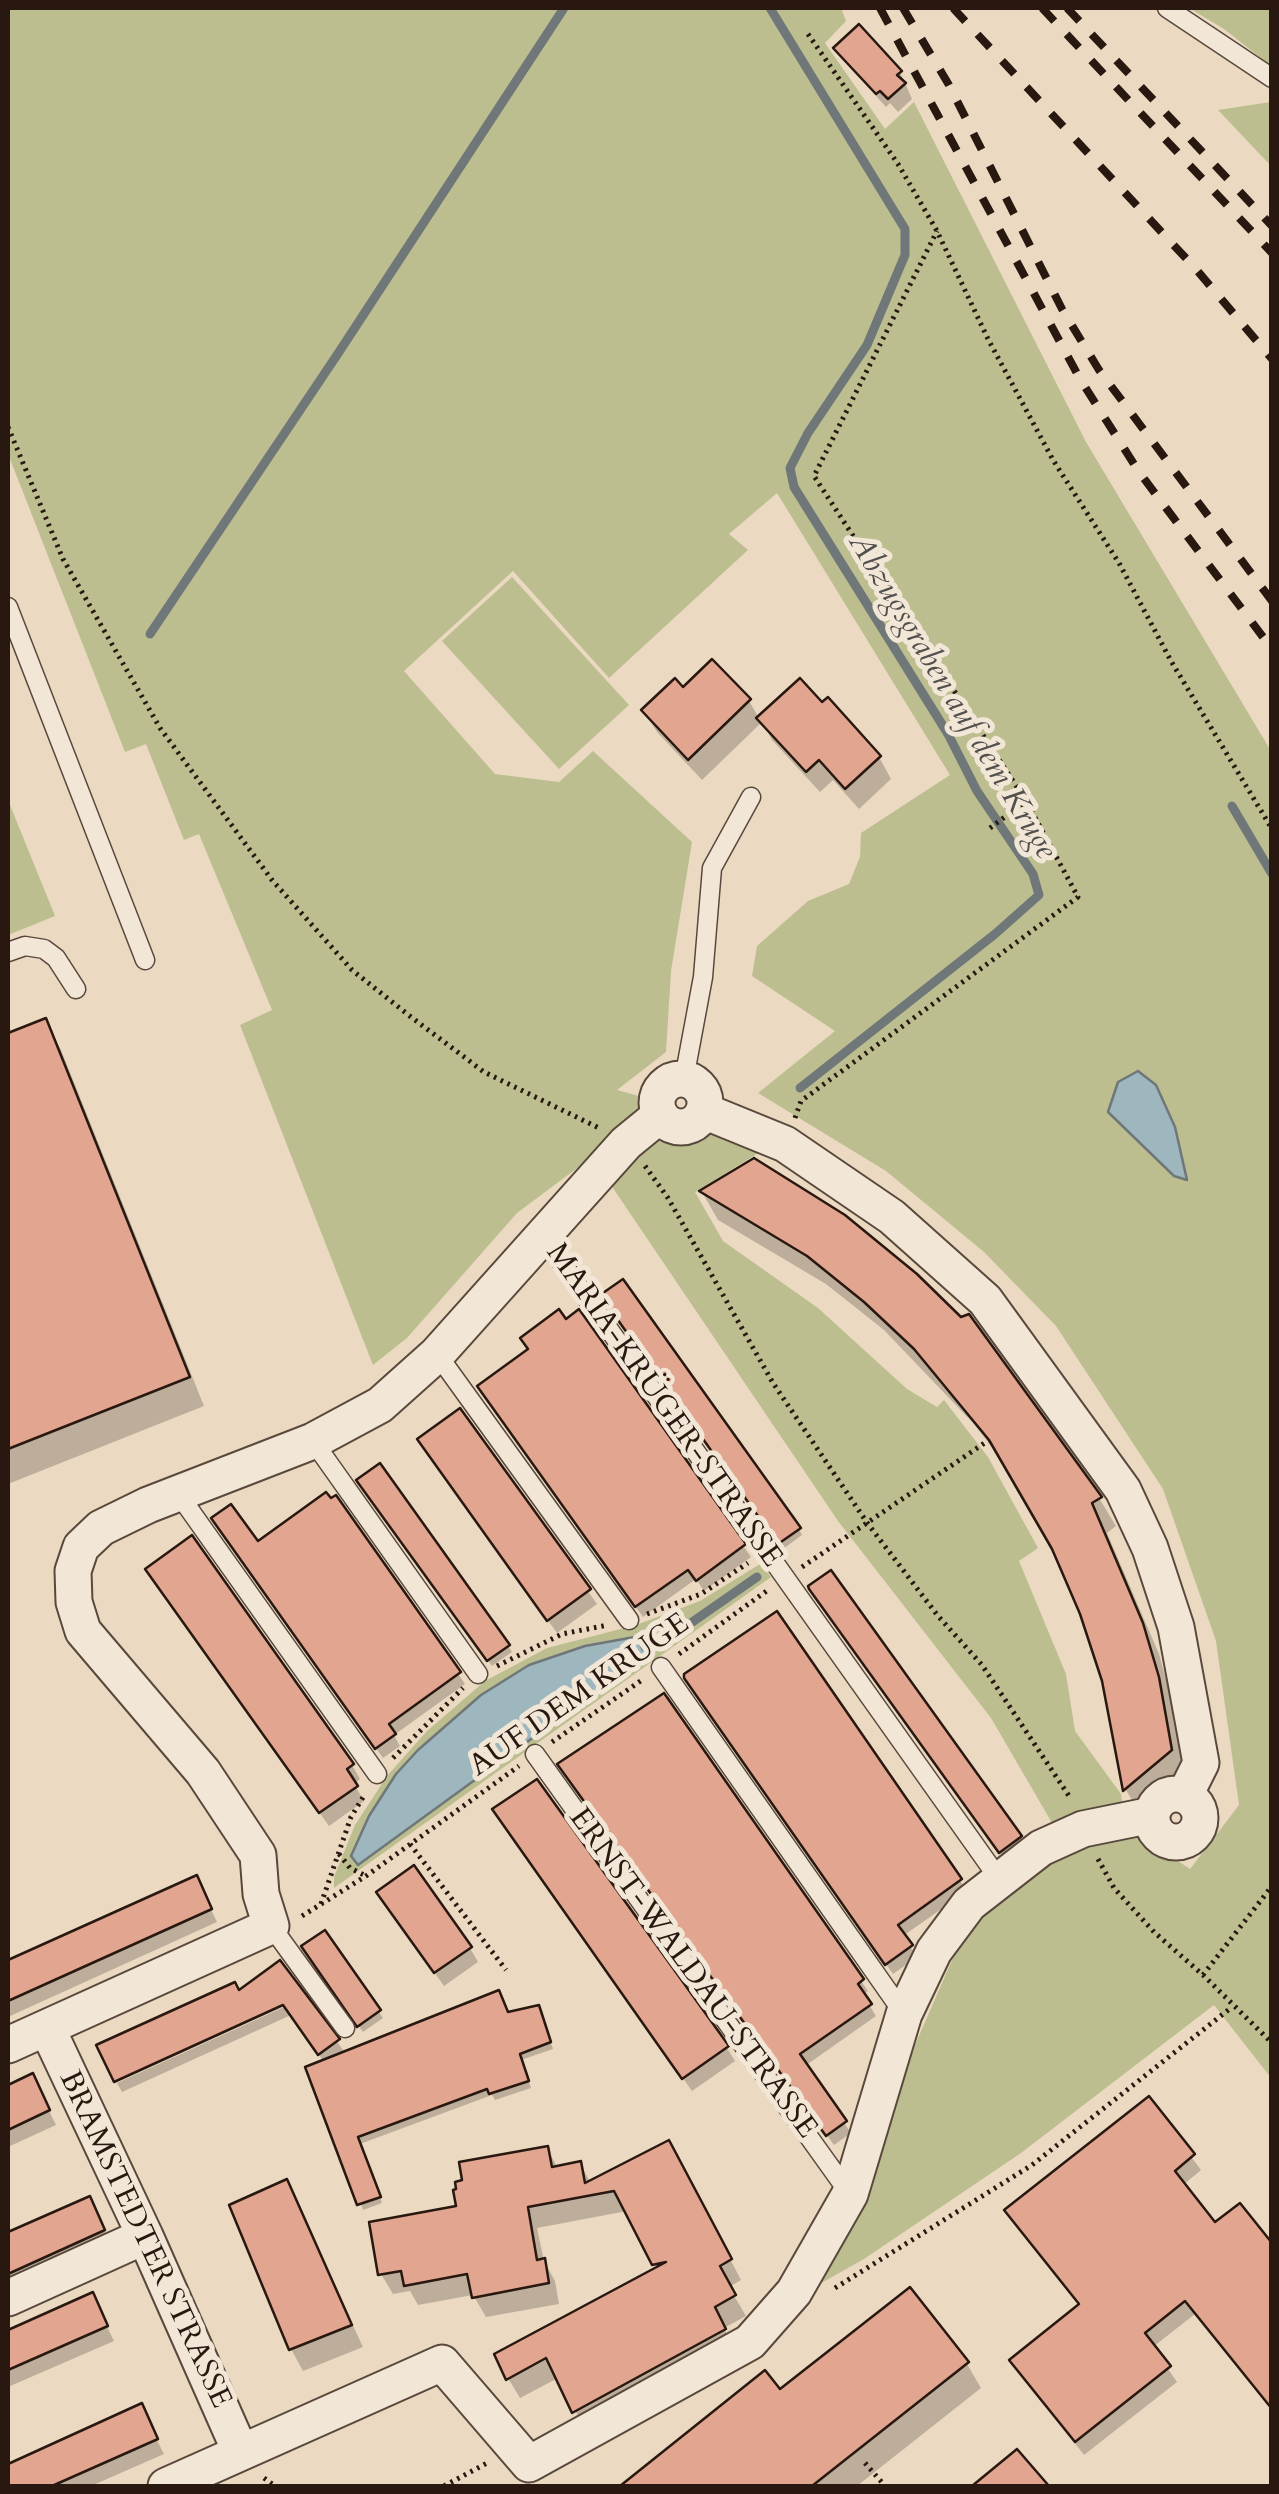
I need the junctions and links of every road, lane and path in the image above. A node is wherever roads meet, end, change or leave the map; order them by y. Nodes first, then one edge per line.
1 (1167, 8) edge
2 (808, 34) dead end
3 (1272, 78) edge
4 (937, 231) junction
5 (8, 427) edge
6 (8, 607) edge
7 (14, 644) edge
8 (751, 797) dead end
9 (1026, 801) junction
10 (990, 828) dead end
11 (1272, 829) edge
12 (8, 952) edge
13 (146, 960) dead end
14 (76, 989) dead end
15 (684, 1079) junction
16 (801, 1101) dead end
17 (704, 1111) junction
18 (659, 1116) junction
19 (626, 1143) junction
20 (542, 1235) junction
21 (437, 1354) junction
22 (989, 1440) dead end
23 (313, 1441) junction
24 (178, 1492) junction
25 (868, 1524) junction
26 (764, 1553) junction
27 (784, 1578) junction
28 (629, 1620) junction
29 (660, 1668) junction
30 (478, 1674) junction
31 (535, 1754) junction
32 (377, 1774) junction
33 (1083, 1829) junction
34 (410, 1844) junction
35 (338, 1851) junction
36 (366, 1876) junction
37 (999, 1879) junction
38 (1272, 1886) edge
39 (320, 1907) junction
40 (271, 1926) junction
41 (506, 1970) dead end
42 (1203, 1974) junction
43 (1232, 2006) junction
44 (904, 2014) junction
45 (47, 2028) junction
46 (345, 2028) dead end
47 (1272, 2043) edge
48 (8, 2046) edge
49 (850, 2194) junction
50 (145, 2236) junction
51 (827, 2293) dead end
52 (8, 2298) edge
53 (240, 2451) junction
54 (865, 2463) dead end
55 (531, 2466) edge
56 (209, 2478) edge
57 (166, 2486) edge
58 (444, 2486) edge
59 (885, 2486) edge

1 - 3 lane
2 - 4 path
4 - 9 path
4 - 11 path
5 - 19 path
6 - 7 lane
7 - 13 lane
8 - 15 lane
9 - 10 path
9 - 16 path
12 - 14 lane
15 - 17 street
15 - 18 street
17 - 18 street
17 - 33 street, ERNST-WALDAU-STRASSE
18 - 19 street, MARIA-KRÜGER-STRASSE
19 - 20 street, MARIA-KRÜGER-STRASSE
19 - 25 path
20 - 21 street, MARIA-KRÜGER-STRASSE
20 - 26 lane, MARIA-KRÜGER-STRASSE
21 - 23 street, MARIA-KRÜGER-STRASSE
21 - 28 lane
22 - 25 path, AUF DEM KRUGE
23 - 24 street, MARIA-KRÜGER-STRASSE
23 - 30 lane
24 - 32 lane
24 - 40 street, MARIA-KRÜGER-STRASSE
25 - 27 path, AUF DEM KRUGE
25 - 33 path
26 - 27 lane, MARIA-KRÜGER-STRASSE
26 - 28 path, AUF DEM KRUGE
27 - 29 path, AUF DEM KRUGE
27 - 37 lane
28 - 30 path, AUF DEM KRUGE
29 - 31 path, AUF DEM KRUGE
29 - 44 lane
30 - 32 path, AUF DEM KRUGE
31 - 34 path, AUF DEM KRUGE
31 - 49 lane, ERNST-WALDAU-STRASSE
32 - 35 path, AUF DEM KRUGE
33 - 37 street, ERNST-WALDAU-STRASSE
33 - 42 path
34 - 36 path, AUF DEM KRUGE
34 - 41 path
35 - 36 path
35 - 39 path, AUF DEM KRUGE
36 - 39 path, AUF DEM KRUGE
37 - 44 street, ERNST-WALDAU-STRASSE
38 - 42 path
39 - 40 path, AUF DEM KRUGE
40 - 45 street
40 - 46 lane
42 - 43 path
43 - 47 path
43 - 51 path
44 - 49 street, ERNST-WALDAU-STRASSE
45 - 48 street
45 - 50 street, BRAMSTEDTER STRASSE
49 - 55 street, ERNST-WALDAU-STRASSE
50 - 52 street
50 - 53 street, BRAMSTEDTER STRASSE
53 - 55 street
53 - 56 street
54 - 59 path
55 - 58 path
56 - 57 street

